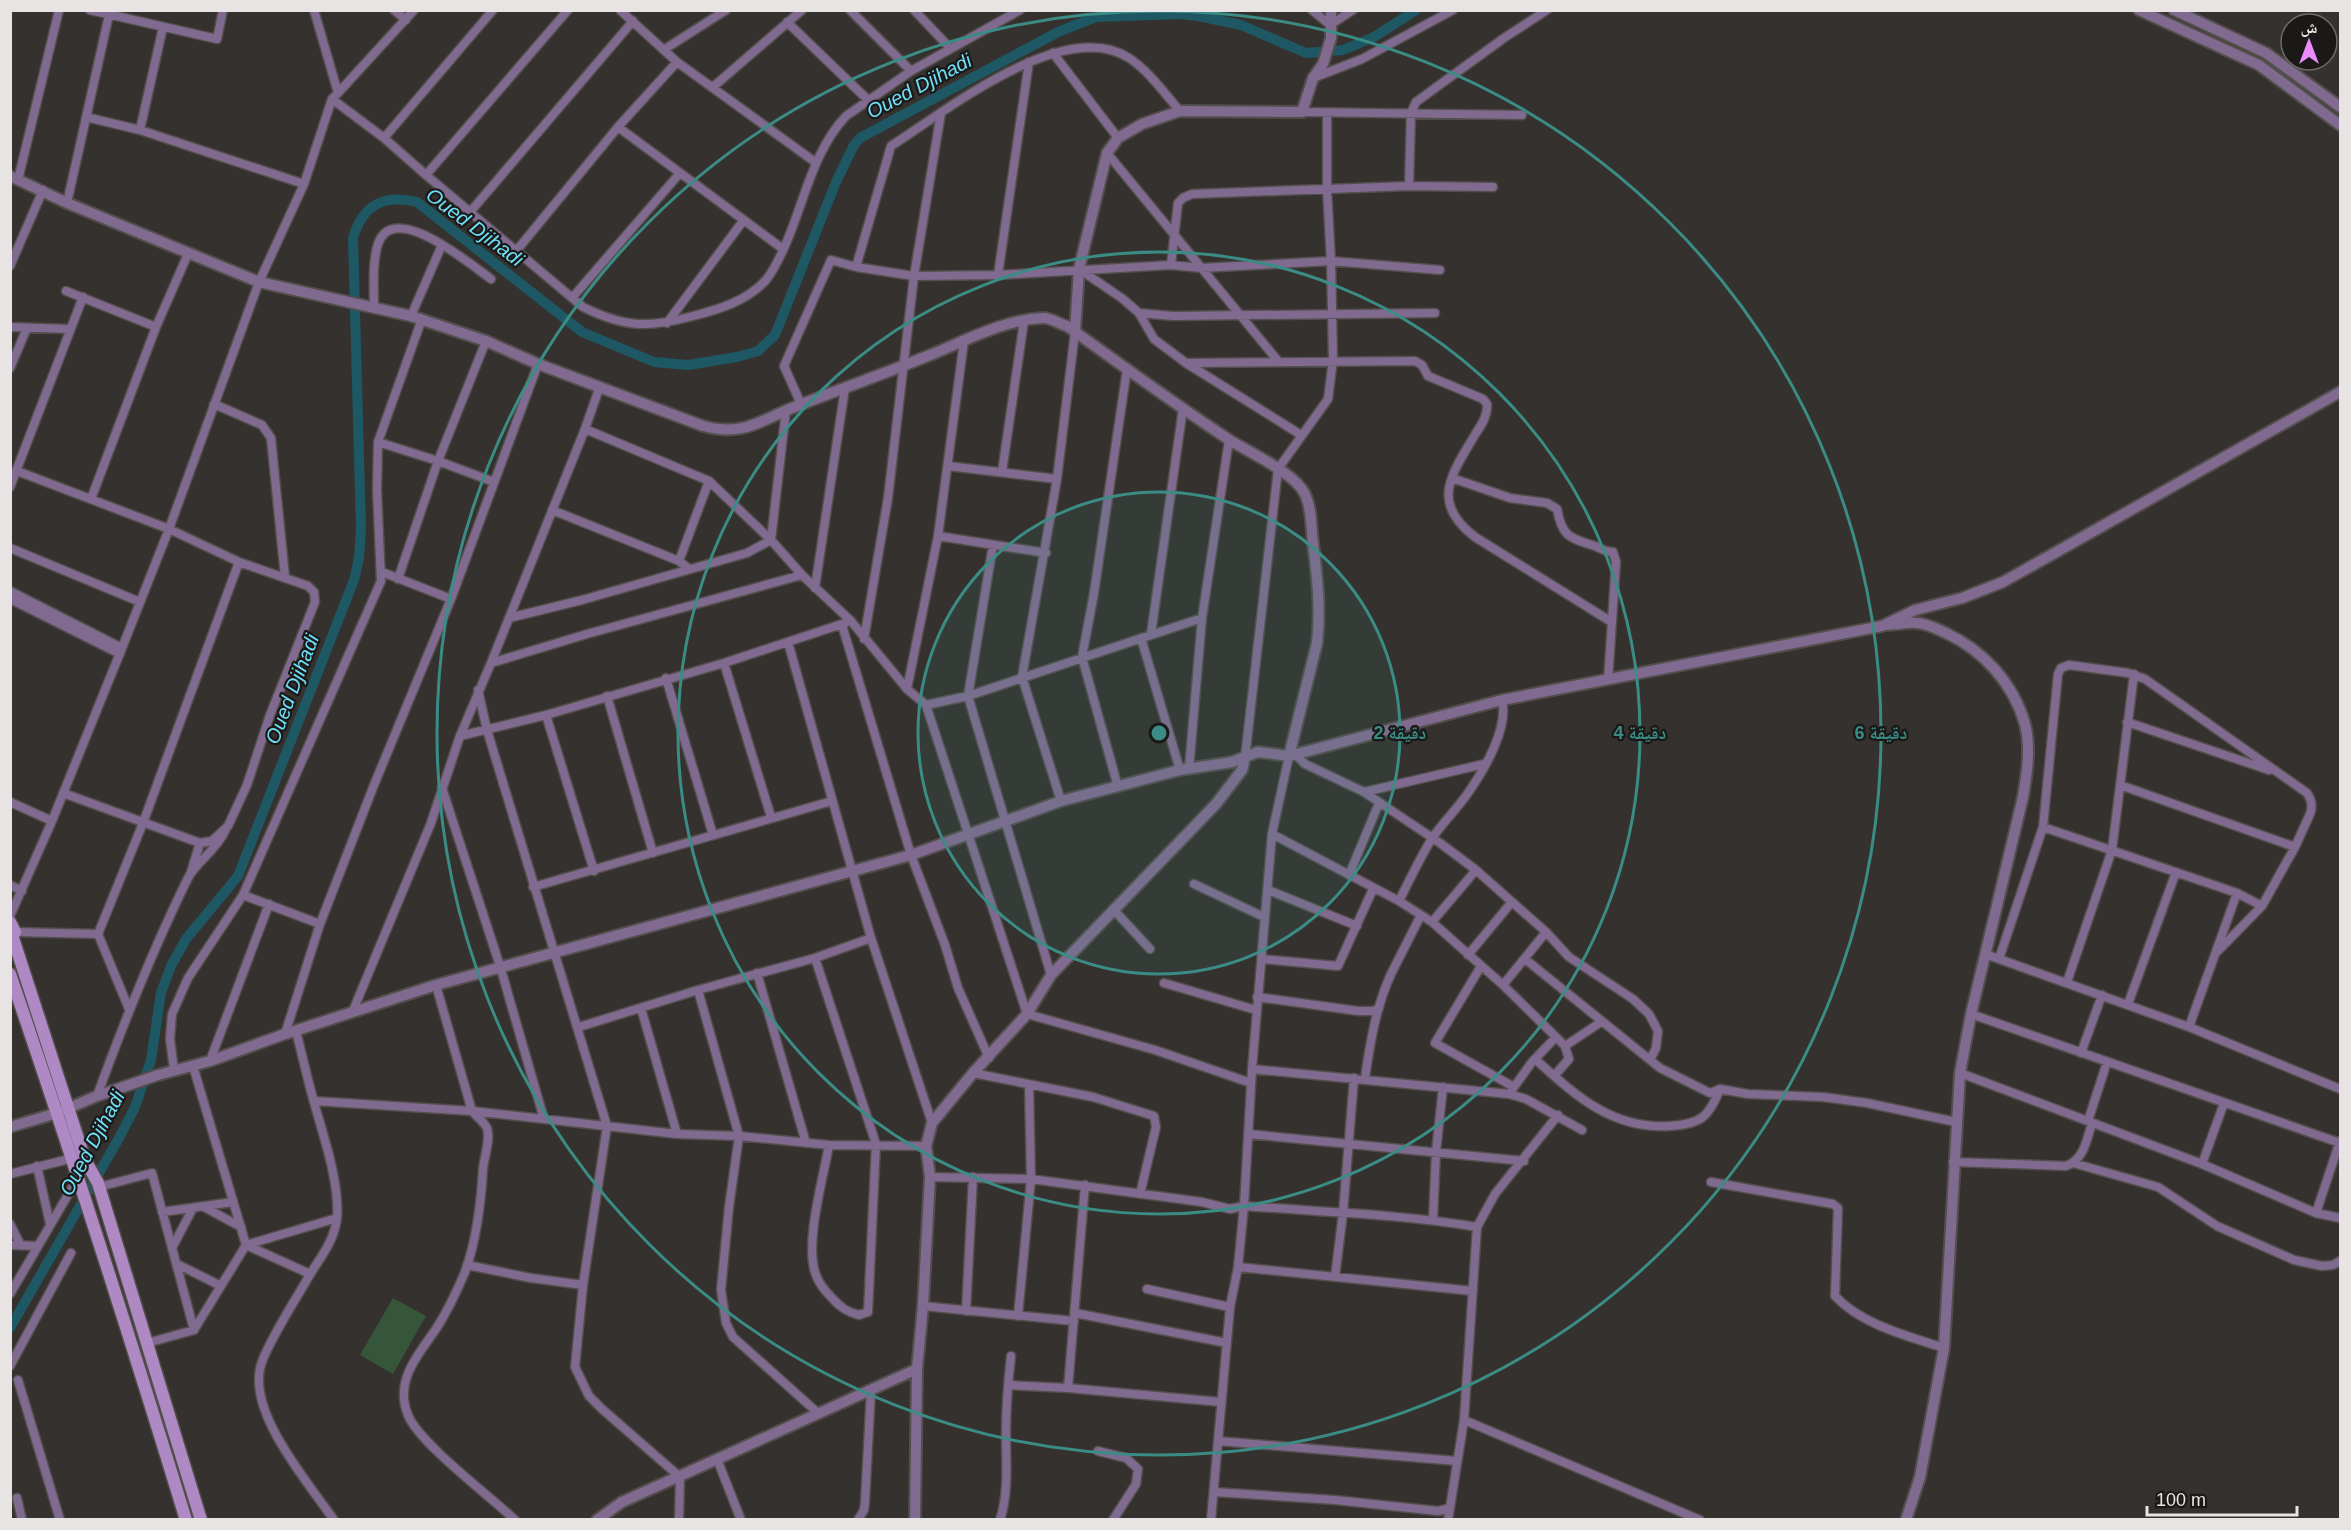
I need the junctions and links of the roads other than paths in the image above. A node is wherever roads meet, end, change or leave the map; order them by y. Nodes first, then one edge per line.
1 (59, 10) edge
2 (90, 10) edge
3 (223, 10) edge
4 (314, 10) edge
5 (394, 10) edge
6 (414, 10) edge
7 (493, 10) edge
8 (568, 10) edge
9 (620, 10) edge
10 (802, 10) edge
11 (850, 10) edge
12 (914, 10) edge
13 (1312, 10) edge
14 (1330, 10) edge
15 (1353, 10) edge
16 (1453, 10) edge
17 (1547, 10) edge
18 (2139, 10) edge
19 (2174, 10) edge
20 (725, 11) edge
21 (1014, 12) edge
22 (109, 15) junction
23 (406, 20) junction
24 (633, 21) junction
25 (787, 22) junction
26 (1330, 25) junction
27 (163, 27) junction
28 (950, 48) junction
29 (665, 49) junction
30 (1053, 53) junction
31 (677, 62) junction
32 (1029, 62) junction
33 (911, 71) junction
34 (1313, 78) junction
35 (712, 87) junction
36 (335, 96) junction
37 (867, 100) junction
38 (2340, 107) edge
39 (1180, 111) junction
40 (1302, 112) junction
41 (1411, 113) junction
42 (941, 114) junction
43 (1327, 114) junction
44 (1522, 114) dead end
45 (86, 117) junction
46 (2340, 124) edge
47 (618, 127) junction
48 (140, 130) junction
49 (384, 138) junction
50 (1118, 138) junction
51 (1107, 153) junction
52 (815, 162) junction
53 (680, 173) junction
54 (426, 175) junction
55 (14, 178) edge
56 (304, 184) junction
57 (1409, 186) junction
58 (1493, 187) dead end
59 (1327, 189) junction
60 (43, 190) junction
61 (67, 203) junction
62 (471, 211) junction
63 (743, 221) junction
64 (1174, 232) junction
65 (442, 245) junction
66 (783, 249) junction
67 (517, 250) junction
68 (188, 254) junction
69 (1331, 261) junction
70 (1171, 265) junction
71 (10, 266) edge
72 (856, 267) junction
73 (1201, 268) junction
74 (1079, 269) junction
75 (1440, 270) dead end
76 (998, 275) junction
77 (914, 276) junction
78 (491, 279) dead end
79 (259, 282) junction
80 (66, 291) dead end
81 (83, 297) junction
82 (572, 298) junction
83 (369, 308) junction
84 (1139, 313) junction
85 (1435, 313) dead end
86 (1331, 314) junction
87 (1241, 315) junction
88 (411, 316) junction
89 (422, 320) junction
90 (1024, 321) junction
91 (667, 323) junction
92 (10, 327) edge
93 (156, 327) junction
94 (27, 328) junction
95 (69, 329) junction
96 (1075, 332) junction
97 (486, 341) junction
98 (964, 341) junction
99 (1333, 360) junction
100 (1278, 362) junction
101 (1186, 363) junction
102 (538, 364) junction
103 (903, 366) junction
104 (10, 368) edge
105 (1128, 369) junction
106 (600, 386) junction
107 (845, 388) junction
108 (2340, 392) edge
109 (214, 404) junction
110 (801, 404) junction
111 (1183, 408) junction
112 (786, 410) junction
113 (585, 429) junction
114 (1301, 435) junction
115 (1229, 440) junction
116 (378, 442) junction
117 (438, 461) junction
118 (948, 466) junction
119 (1278, 470) junction
120 (17, 471) junction
121 (1002, 472) junction
122 (1452, 478) junction
123 (1057, 479) junction
124 (709, 481) junction
125 (494, 482) junction
126 (10, 487) edge
127 (91, 499) junction
128 (552, 510) junction
129 (169, 529) junction
130 (938, 536) junction
131 (771, 540) junction
132 (993, 545) junction
133 (10, 548) edge
134 (1046, 553) junction
135 (679, 561) junction
136 (239, 562) junction
137 (688, 568) junction
138 (382, 572) junction
139 (802, 575) junction
140 (285, 577) junction
141 (398, 579) junction
142 (815, 588) junction
143 (10, 591) edge
144 (10, 599) edge
145 (451, 599) junction
146 (140, 602) junction
147 (509, 618) junction
148 (1202, 618) junction
149 (1610, 621) junction
150 (846, 623) junction
151 (1882, 626) junction
152 (1151, 634) junction
153 (1141, 638) junction
154 (864, 639) junction
155 (788, 642) junction
156 (121, 651) junction
157 (1082, 657) junction
158 (491, 663) junction
159 (724, 663) junction
160 (2134, 674) junction
161 (1022, 677) junction
162 (666, 678) junction
163 (1608, 680) junction
164 (908, 689) junction
165 (478, 690) junction
166 (607, 696) junction
167 (968, 696) junction
168 (1502, 700) junction
169 (926, 705) junction
170 (546, 715) junction
171 (2127, 722) junction
172 (487, 730) junction
173 (460, 736) junction
174 (1292, 755) junction
175 (1245, 758) junction
176 (1484, 764) junction
177 (1184, 769) junction
178 (2279, 773) junction
179 (2120, 785) junction
180 (1118, 787) junction
181 (442, 788) junction
182 (1364, 792) junction
183 (63, 793) junction
184 (832, 801) junction
185 (1061, 801) junction
186 (10, 802) edge
187 (1379, 802) junction
188 (771, 817) junction
189 (52, 821) junction
190 (1005, 822) junction
191 (143, 823) junction
192 (228, 826) junction
193 (2043, 827) junction
194 (1272, 834) junction
195 (713, 836) junction
196 (969, 836) junction
197 (1432, 838) junction
198 (200, 843) junction
199 (2295, 847) junction
200 (2112, 850) junction
201 (653, 853) junction
202 (911, 855) junction
203 (1476, 870) junction
204 (594, 871) junction
205 (853, 872) junction
206 (2176, 872) junction
207 (190, 875) junction
208 (1349, 875) junction
209 (1194, 884) dead end
210 (10, 885) edge
211 (533, 887) junction
212 (1373, 888) junction
213 (1268, 890) junction
214 (22, 891) junction
215 (2237, 893) junction
216 (243, 895) junction
217 (1399, 901) junction
218 (1511, 903) junction
219 (269, 904) junction
220 (2262, 906) junction
221 (1113, 909) junction
222 (1421, 915) junction
223 (10, 916) edge
224 (1264, 917) junction
225 (1432, 922) junction
226 (320, 924) junction
227 (1358, 926) junction
228 (1546, 932) junction
229 (12, 933) edge
230 (98, 934) junction
231 (871, 938) junction
232 (1150, 949) dead end
233 (554, 952) junction
234 (1985, 954) junction
235 (2215, 954) junction
236 (1468, 955) junction
237 (815, 958) junction
238 (1262, 959) junction
239 (1525, 959) junction
240 (1998, 959) junction
241 (500, 966) junction
242 (1481, 966) junction
243 (10, 974) edge
244 (757, 974) junction
245 (1051, 975) junction
246 (2067, 982) junction
247 (1164, 983) dead end
248 (436, 985) junction
249 (1503, 985) junction
250 (698, 990) junction
251 (2102, 995) junction
252 (1257, 997) junction
253 (2128, 1004) junction
254 (641, 1008) junction
255 (1379, 1008) junction
256 (129, 1009) junction
257 (1256, 1010) junction
258 (352, 1013) junction
259 (1027, 1014) junction
260 (1971, 1014) junction
261 (1601, 1022) junction
262 (579, 1027) junction
263 (2189, 1027) junction
264 (290, 1032) junction
265 (1556, 1037) junction
266 (1565, 1046) junction
267 (2081, 1053) junction
268 (988, 1058) junction
269 (1535, 1059) junction
270 (1650, 1060) junction
271 (210, 1061) junction
272 (2108, 1062) junction
273 (193, 1066) junction
274 (1252, 1069) junction
275 (174, 1070) junction
276 (973, 1073) junction
277 (1960, 1073) junction
278 (1554, 1076) junction
279 (1354, 1078) junction
280 (1365, 1078) junction
281 (1251, 1083) junction
282 (1029, 1085) junction
283 (1443, 1087) junction
284 (1720, 1089) junction
285 (2340, 1089) edge
286 (1511, 1090) junction
287 (97, 1096) junction
288 (314, 1101) junction
289 (2224, 1103) junction
290 (62, 1111) junction
291 (472, 1111) junction
292 (1558, 1115) junction
293 (544, 1119) junction
294 (1956, 1122) junction
295 (2090, 1122) junction
296 (932, 1123) junction
297 (607, 1126) junction
298 (10, 1127) edge
299 (1582, 1130) dead end
300 (676, 1134) junction
301 (1248, 1134) junction
302 (739, 1136) junction
303 (2340, 1142) edge
304 (806, 1143) junction
305 (1349, 1143) junction
306 (876, 1144) junction
307 (829, 1145) junction
308 (926, 1146) junction
309 (1436, 1152) junction
310 (73, 1158) junction
311 (1524, 1161) junction
312 (1953, 1162) junction
313 (2073, 1163) junction
314 (2202, 1164) junction
315 (37, 1166) junction
316 (10, 1174) edge
317 (930, 1177) junction
318 (973, 1177) junction
319 (80, 1179) junction
320 (1031, 1179) junction
321 (1710, 1182) dead end
322 (98, 1185) junction
323 (1085, 1185) junction
324 (1140, 1194) junction
325 (233, 1202) junction
326 (203, 1206) junction
327 (1244, 1206) junction
328 (193, 1208) junction
329 (162, 1212) junction
330 (1343, 1213) junction
331 (2316, 1213) junction
332 (337, 1218) junction
333 (2340, 1218) edge
334 (1433, 1220) junction
335 (10, 1224) edge
336 (50, 1224) junction
337 (241, 1227) junction
338 (1477, 1227) junction
339 (15, 1244) edge
340 (246, 1245) junction
341 (38, 1246) junction
342 (172, 1248) junction
343 (71, 1253) dead end
344 (2340, 1261) edge
345 (177, 1264) junction
346 (467, 1265) junction
347 (1238, 1267) junction
348 (310, 1274) junction
349 (1335, 1277) junction
350 (583, 1285) junction
351 (221, 1286) junction
352 (11, 1289) edge
353 (1147, 1289) dead end
354 (1473, 1291) junction
355 (923, 1306) junction
356 (1230, 1307) junction
357 (966, 1311) junction
358 (1018, 1316) junction
359 (1074, 1317) junction
360 (195, 1330) junction
361 (147, 1343) junction
362 (1227, 1343) junction
363 (1944, 1348) junction
364 (1011, 1356) dead end
365 (10, 1366) edge
366 (916, 1369) junction
367 (18, 1380) dead end
368 (1008, 1385) junction
369 (1068, 1388) junction
370 (871, 1390) junction
371 (1221, 1402) junction
372 (819, 1414) junction
373 (1464, 1420) junction
374 (1218, 1441) junction
375 (1098, 1451) dead end
376 (717, 1459) junction
377 (1457, 1461) junction
378 (680, 1477) junction
379 (1214, 1492) junction
380 (17, 1498) dead end
381 (1450, 1508) junction
382 (22, 1520) edge
383 (60, 1520) edge
384 (186, 1520) edge
385 (201, 1520) edge
386 (334, 1520) edge
387 (515, 1520) edge
388 (597, 1520) edge
389 (679, 1520) edge
390 (741, 1520) edge
391 (858, 1520) edge
392 (915, 1520) edge
393 (1000, 1520) edge
394 (1113, 1520) edge
395 (1210, 1520) edge
396 (1448, 1520) edge
397 (1700, 1520) edge
398 (1906, 1520) edge

1 - 55 street
2 - 22 street
3 - 27 street
4 - 36 street
5 - 23 street
6 - 23 street
7 - 49 street
8 - 54 street
9 - 24 street
10 - 25 street
11 - 33 street
12 - 28 street
13 - 26 street
14 - 26 street
15 - 26 street
16 - 34 street
17 - 41 street
18 - 46 street
19 - 38 street
20 - 29 street
21 - 28 street
22 - 27 street
22 - 45 street
23 - 36 street
24 - 29 street
24 - 62 street
25 - 35 street
25 - 37 street
26 - 34 street
27 - 48 street
28 - 33 street
29 - 31 street
30 - 32 street
30 - 39 street
30 - 50 street
31 - 35 street
31 - 47 street
32 - 42 street
32 - 76 street
33 - 37 street
34 - 40 street
35 - 52 street
36 - 49 street
36 - 56 street
37 - 52 street
39 - 40 street
39 - 50 street
40 - 43 street
41 - 43 street
41 - 44 street
41 - 57 street
42 - 72 street
42 - 77 street
43 - 59 street
45 - 48 street
45 - 61 street
47 - 53 street
47 - 67 street
48 - 56 street
49 - 54 street
50 - 51 street
51 - 64 street
51 - 74 street
52 - 66 street
53 - 63 street
53 - 82 street
54 - 62 street
55 - 60 street
56 - 79 street
57 - 58 street
57 - 59 street
59 - 64 street
59 - 69 street
60 - 61 street
60 - 71 street
61 - 68 street
62 - 67 street
63 - 66 street
63 - 91 street
64 - 70 street
64 - 73 street
65 - 78 street
65 - 83 street
65 - 88 street
66 - 91 street
67 - 82 street
68 - 79 street
68 - 93 street
69 - 73 street
69 - 75 street
69 - 86 street
70 - 73 street
70 - 74 street
72 - 77 street
72 - 110 street
73 - 87 street
74 - 76 street
74 - 84 street
74 - 96 street
76 - 77 street
77 - 103 street
79 - 83 street
79 - 109 street
80 - 81 street
81 - 93 street
81 - 95 street
82 - 91 street
83 - 88 street
84 - 87 street
84 - 101 street
85 - 86 street
86 - 87 street
86 - 99 street
87 - 100 street
88 - 89 street
89 - 97 street
89 - 116 street
90 - 96 street
90 - 98 street
90 - 121 street
92 - 94 street
93 - 127 street
94 - 95 street
94 - 104 street
95 - 120 street
96 - 105 street
96 - 123 street
97 - 102 street
97 - 117 street
98 - 103 street
98 - 118 street
99 - 100 street
99 - 114 street
99 - 122 street
100 - 101 street
101 - 114 street
102 - 106 street
102 - 125 street
103 - 107 street
103 - 154 street
105 - 111 street
105 - 157 street
106 - 112 street
106 - 113 street
107 - 110 street
107 - 142 street
108 - 151 street
109 - 129 street
109 - 140 street
110 - 112 street
111 - 115 street
111 - 152 street
112 - 131 street
113 - 124 street
113 - 128 street
114 - 119 street
115 - 119 street
115 - 148 street
116 - 117 street
116 - 138 street
117 - 125 street
117 - 141 street
118 - 121 street
118 - 130 street
119 - 174 street
119 - 175 street
120 - 126 street
120 - 127 street
121 - 123 street
122 - 149 street
122 - 149 street
123 - 134 street
124 - 131 street
124 - 135 street
125 - 145 street
127 - 129 street
128 - 135 street
128 - 147 street
129 - 136 street
129 - 146 street
130 - 132 street
130 - 164 street
131 - 137 street
131 - 139 street
132 - 134 street
132 - 167 street
133 - 146 street
134 - 161 street
135 - 137 street
136 - 140 street
136 - 191 street
137 - 147 street
138 - 141 street
138 - 216 street
139 - 142 street
139 - 158 street
140 - 192 street
141 - 145 street
142 - 150 street
143 - 156 street
144 - 156 street
145 - 226 street
146 - 156 street
147 - 158 street
148 - 152 street
148 - 177 street
149 - 163 street
150 - 154 street
150 - 155 street
150 - 202 street
151 - 163 street
151 - 234 street
152 - 153 street
153 - 157 street
153 - 177 street
154 - 164 street
155 - 159 street
155 - 184 street
156 - 183 street
157 - 161 street
157 - 180 street
158 - 165 street
159 - 162 street
159 - 188 street
160 - 171 street
160 - 178 street
160 - 193 street
161 - 167 street
161 - 185 street
162 - 166 street
162 - 195 street
163 - 168 street
164 - 169 street
165 - 172 street
165 - 173 street
166 - 170 street
166 - 201 street
167 - 169 street
167 - 190 street
168 - 174 street
168 - 176 street
169 - 196 street
170 - 172 street
170 - 204 street
171 - 178 street
171 - 179 street
172 - 173 street
172 - 211 street
173 - 181 street
174 - 175 street
174 - 182 street
174 - 194 street
175 - 177 street
175 - 221 street
176 - 182 street
176 - 197 street
177 - 180 street
178 - 199 street
179 - 199 street
179 - 200 street
180 - 185 street
181 - 241 street
181 - 258 street
182 - 187 street
183 - 189 street
183 - 191 street
184 - 188 street
184 - 205 street
185 - 190 street
186 - 189 street
187 - 197 street
187 - 208 street
188 - 195 street
189 - 214 street
190 - 196 street
190 - 245 street
191 - 198 street
191 - 230 street
192 - 198 street
192 - 207 street
193 - 200 street
193 - 240 street
194 - 208 street
194 - 213 street
195 - 201 street
196 - 202 street
196 - 259 street
197 - 203 street
197 - 217 street
198 - 207 street
199 - 220 street
200 - 206 street
200 - 246 street
201 - 204 street
202 - 205 street
202 - 268 street
203 - 218 street
203 - 225 street
204 - 211 street
205 - 231 street
205 - 233 street
206 - 215 street
206 - 253 street
207 - 256 street
208 - 212 street
209 - 224 street
210 - 214 street
211 - 233 street
212 - 217 street
212 - 227 street
213 - 224 street
213 - 227 street
214 - 223 street
215 - 220 street
215 - 235 street
216 - 219 street
216 - 275 street
217 - 222 street
218 - 228 street
218 - 236 street
219 - 226 street
219 - 271 street
220 - 235 street
221 - 232 street
221 - 245 street
222 - 225 street
222 - 255 street
224 - 238 street
225 - 236 street
226 - 264 street
227 - 238 street
228 - 239 street
228 - 270 street
229 - 230 street
229 - 290 main road
230 - 256 street
231 - 237 street
231 - 296 street
233 - 241 street
233 - 262 street
234 - 240 street
234 - 260 street
235 - 263 street
236 - 242 street
237 - 244 street
237 - 306 street
238 - 252 street
239 - 249 street
239 - 261 street
240 - 246 street
241 - 248 street
241 - 293 street
242 - 249 street
242 - 286 street
243 - 290 main road
244 - 250 street
244 - 304 street
245 - 259 street
246 - 251 street
247 - 257 street
248 - 258 street
248 - 291 street
249 - 265 street
250 - 254 street
250 - 302 street
251 - 253 street
251 - 267 street
252 - 255 street
252 - 257 street
253 - 263 street
254 - 262 street
254 - 300 street
255 - 280 street
256 - 287 street
257 - 274 street
258 - 264 street
259 - 268 street
259 - 281 street
260 - 267 street
260 - 277 street
261 - 266 street
261 - 270 street
262 - 297 street
263 - 285 street
264 - 271 street
264 - 288 street
265 - 266 street
265 - 269 street
266 - 278 street
267 - 272 street
268 - 276 street
269 - 278 street
269 - 286 street
270 - 284 street
271 - 273 street
272 - 289 street
272 - 295 street
273 - 275 street
273 - 325 street
274 - 279 street
274 - 281 street
275 - 287 street
276 - 282 street
276 - 296 street
277 - 294 street
277 - 295 street
278 - 284 street
279 - 280 street
279 - 305 street
280 - 283 street
281 - 301 street
282 - 320 street
282 - 324 street
283 - 286 street
283 - 309 street
284 - 294 street
286 - 292 street
287 - 290 street
288 - 291 street
288 - 332 street
289 - 303 street
289 - 314 street
290 - 298 street
290 - 310 main road
290 - 322 main road
291 - 293 street
291 - 346 street
292 - 299 street
292 - 311 street
293 - 297 street
294 - 312 street
295 - 313 street
295 - 314 street
296 - 308 street
297 - 300 street
297 - 350 street
300 - 302 street
301 - 305 street
301 - 327 street
302 - 304 street
302 - 372 street
303 - 331 street
304 - 307 street
305 - 309 street
305 - 330 street
306 - 307 street
306 - 307 street
306 - 308 street
308 - 317 street
309 - 311 street
309 - 334 street
310 - 315 street
310 - 319 main road
311 - 338 street
312 - 313 street
312 - 363 street
313 - 344 street
314 - 331 street
315 - 316 street
315 - 336 street
317 - 318 street
317 - 355 street
318 - 320 street
318 - 357 street
319 - 336 street
319 - 384 main road
320 - 323 street
320 - 358 street
321 - 363 street
322 - 329 street
322 - 361 main road
323 - 324 street
323 - 359 street
324 - 327 street
325 - 326 street
325 - 337 street
326 - 328 street
326 - 337 street
327 - 330 street
327 - 347 street
328 - 329 street
328 - 342 street
329 - 342 street
330 - 334 street
330 - 349 street
331 - 333 street
332 - 340 street
332 - 348 street
334 - 338 street
335 - 339 street
336 - 341 street
337 - 340 street
338 - 354 street
339 - 341 street
340 - 348 street
340 - 351 street
341 - 352 street
342 - 345 street
343 - 365 street
345 - 351 street
345 - 360 street
346 - 350 street
346 - 387 street
347 - 349 street
347 - 356 street
348 - 386 street
349 - 354 street
350 - 378 street
351 - 360 street
353 - 356 street
354 - 373 street
355 - 357 street
355 - 366 street
356 - 362 street
357 - 358 street
358 - 359 street
359 - 362 street
359 - 369 street
360 - 361 street
361 - 385 main road
362 - 371 street
363 - 398 street
364 - 368 street
366 - 370 street
366 - 392 street
367 - 383 street
368 - 369 street
368 - 393 street
369 - 371 street
370 - 372 street
370 - 391 street
371 - 374 street
372 - 376 street
373 - 377 street
373 - 397 street
374 - 377 street
374 - 379 street
375 - 394 street
376 - 378 street
376 - 390 street
377 - 381 street
378 - 388 street
378 - 389 street
379 - 381 street
379 - 395 street
380 - 382 street
381 - 396 street

